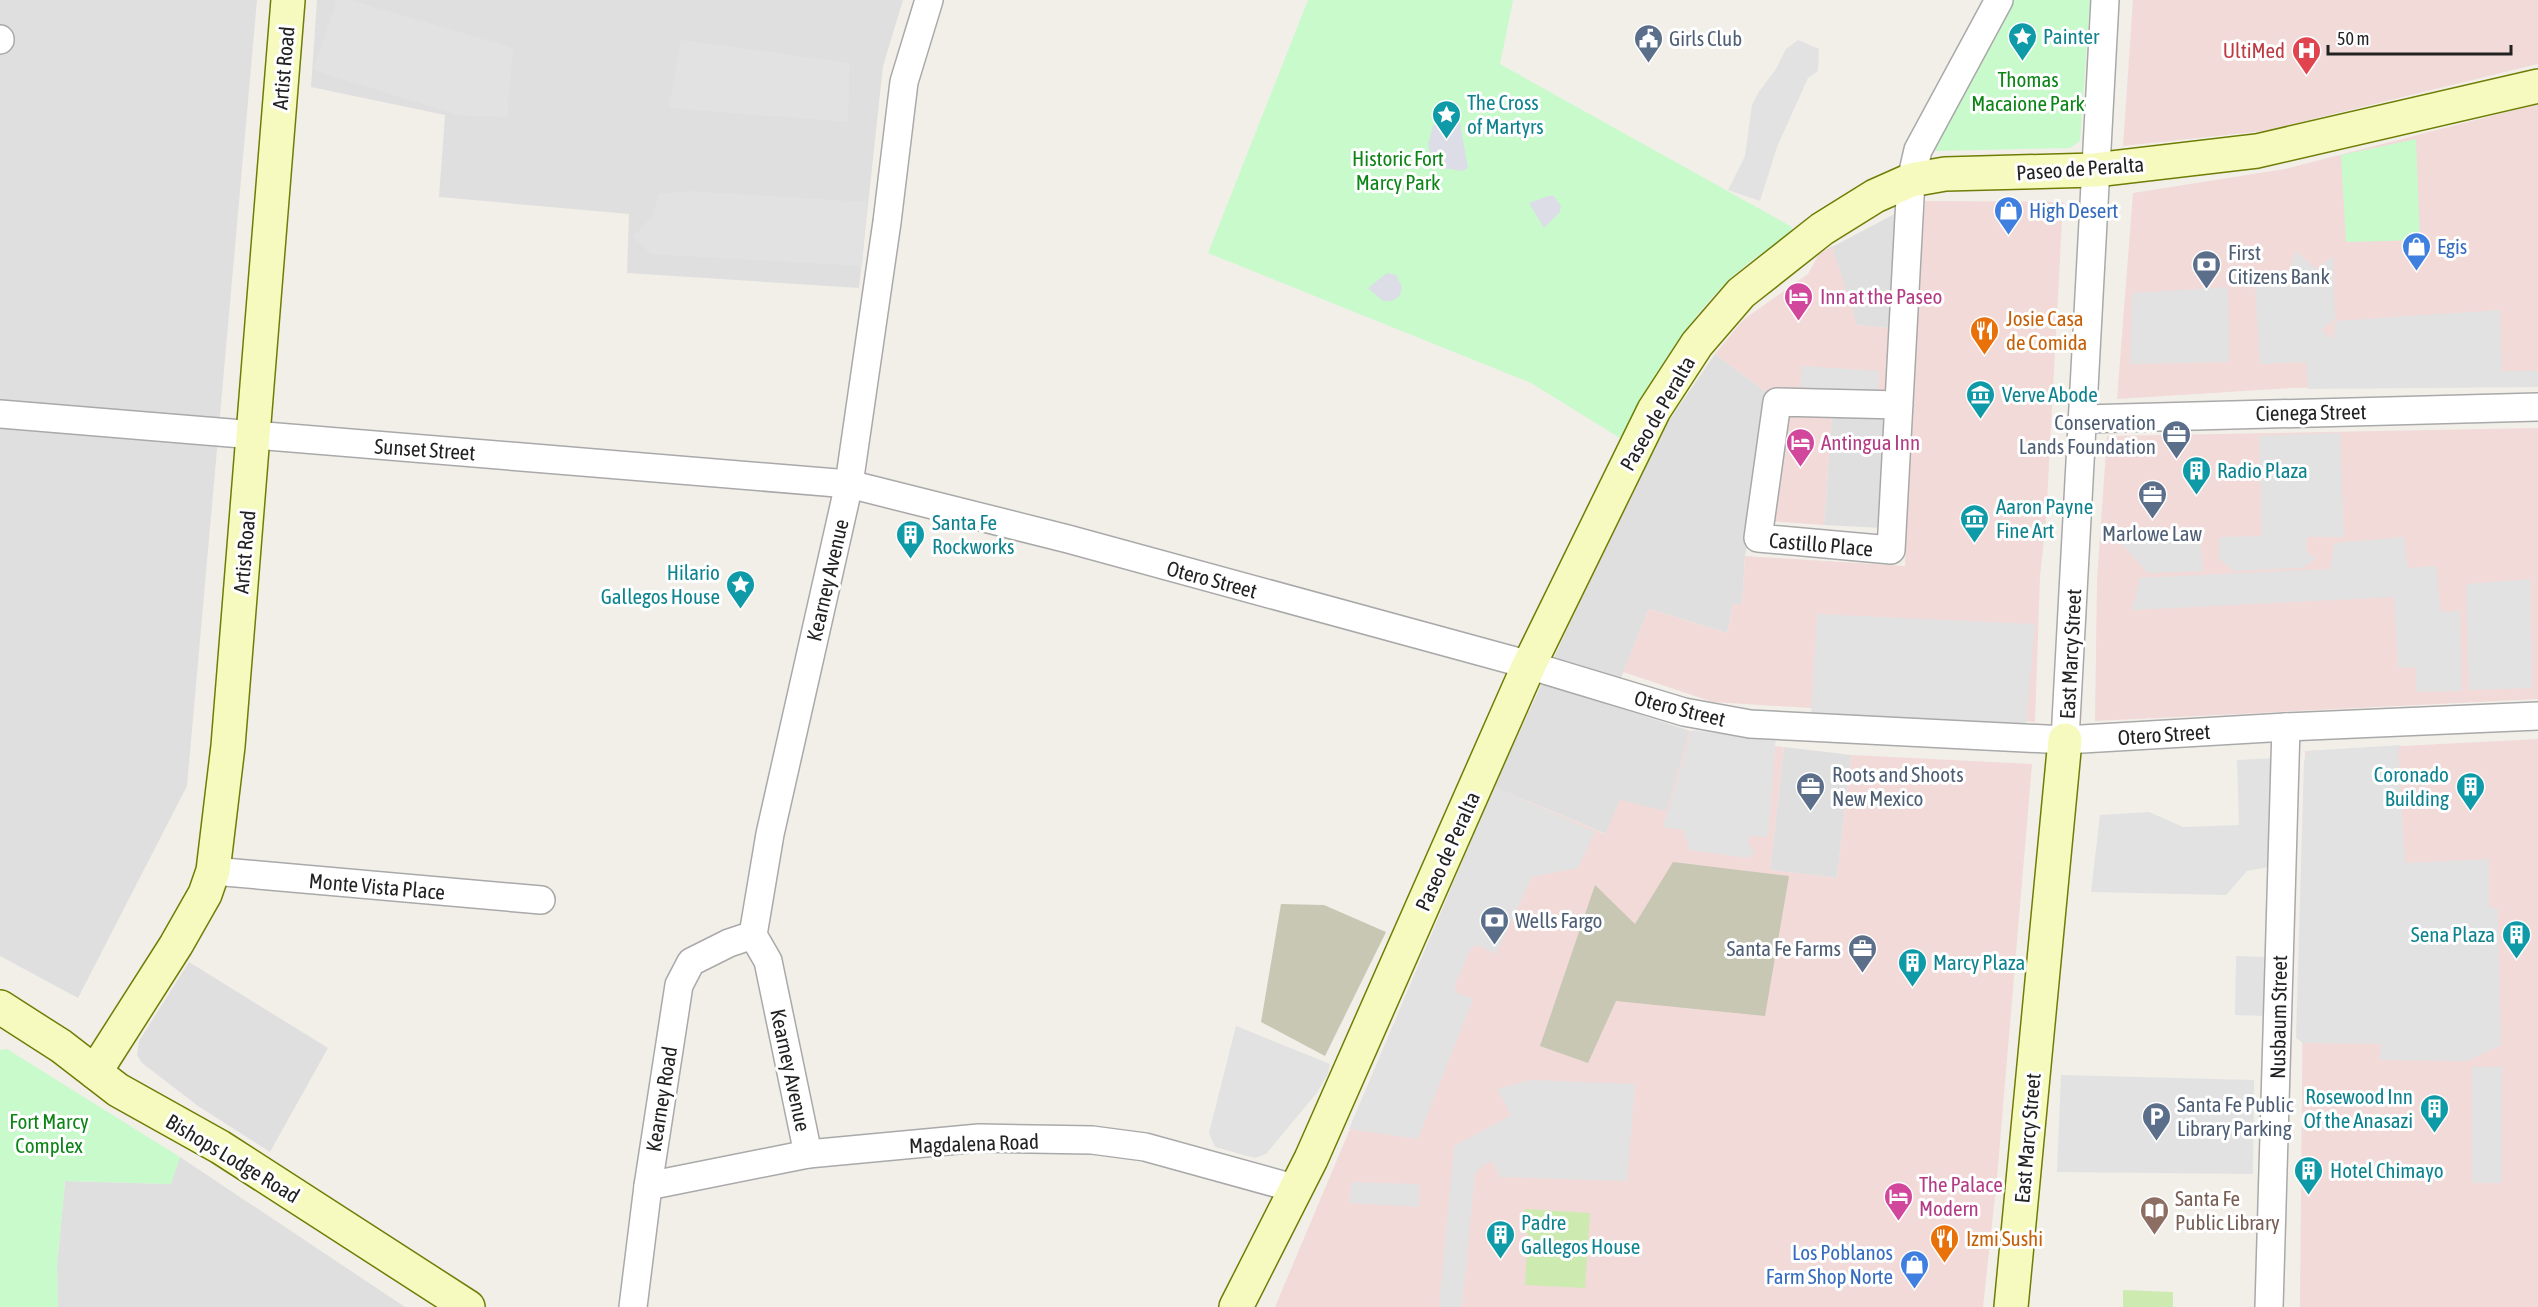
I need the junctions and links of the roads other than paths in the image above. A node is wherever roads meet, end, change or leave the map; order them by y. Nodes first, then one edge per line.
1 (288, 0) edge
2 (929, 0) edge
3 (1999, 0) edge
4 (2105, 0) edge
5 (2538, 86) edge
6 (2095, 170) junction
7 (1911, 180) junction
8 (1899, 405) junction
9 (2538, 407) edge
10 (0, 414) edge
11 (2083, 419) junction
12 (253, 437) junction
13 (849, 484) junction
14 (1529, 665) junction
15 (2538, 716) edge
16 (2286, 727) junction
17 (2065, 740) junction
18 (213, 871) junction
19 (541, 900) dead end
20 (753, 935) junction
21 (0, 1007) edge
22 (95, 1072) junction
23 (808, 1154) junction
24 (648, 1186) junction
25 (1297, 1189) junction
26 (468, 1307) edge
27 (633, 1307) edge
28 (1236, 1307) edge
29 (2011, 1307) edge
30 (2269, 1307) edge

1 - 12 main road, Artist Road
2 - 13 street, Kearney Avenue
3 - 7 street, Castillo Place
4 - 6 street, East Marcy Street
5 - 6 main road, Paseo de Peralta
6 - 7 main road, Paseo de Peralta
6 - 11 street, East Marcy Street
7 - 8 street, Castillo Place
7 - 14 main road, Paseo de Peralta
8 - 8 street, Castillo Place
9 - 11 street, Cienega Street
10 - 12 street, Sunset Street
11 - 17 street, East Marcy Street
12 - 13 street, Sunset Street
12 - 18 main road, Artist Road
13 - 14 street, Otero Street
13 - 20 street, Kearney Avenue
14 - 17 street, Otero Street
14 - 25 main road, Paseo de Peralta
15 - 16 street, Otero Street
16 - 17 street, Otero Street
16 - 30 street, Nusbaum Street
17 - 29 main road, East Marcy Street
18 - 19 street, Monte Vista Place
18 - 22 main road, Artist Road
20 - 23 street, Kearney Avenue
20 - 24 street, Kearney Road
21 - 22 main road, Bishops Lodge Road
22 - 26 main road, Bishops Lodge Road
23 - 24 street, Magdalena Road
23 - 25 street, Magdalena Road
24 - 27 street, Kearney Road
25 - 28 main road, Paseo de Peralta

